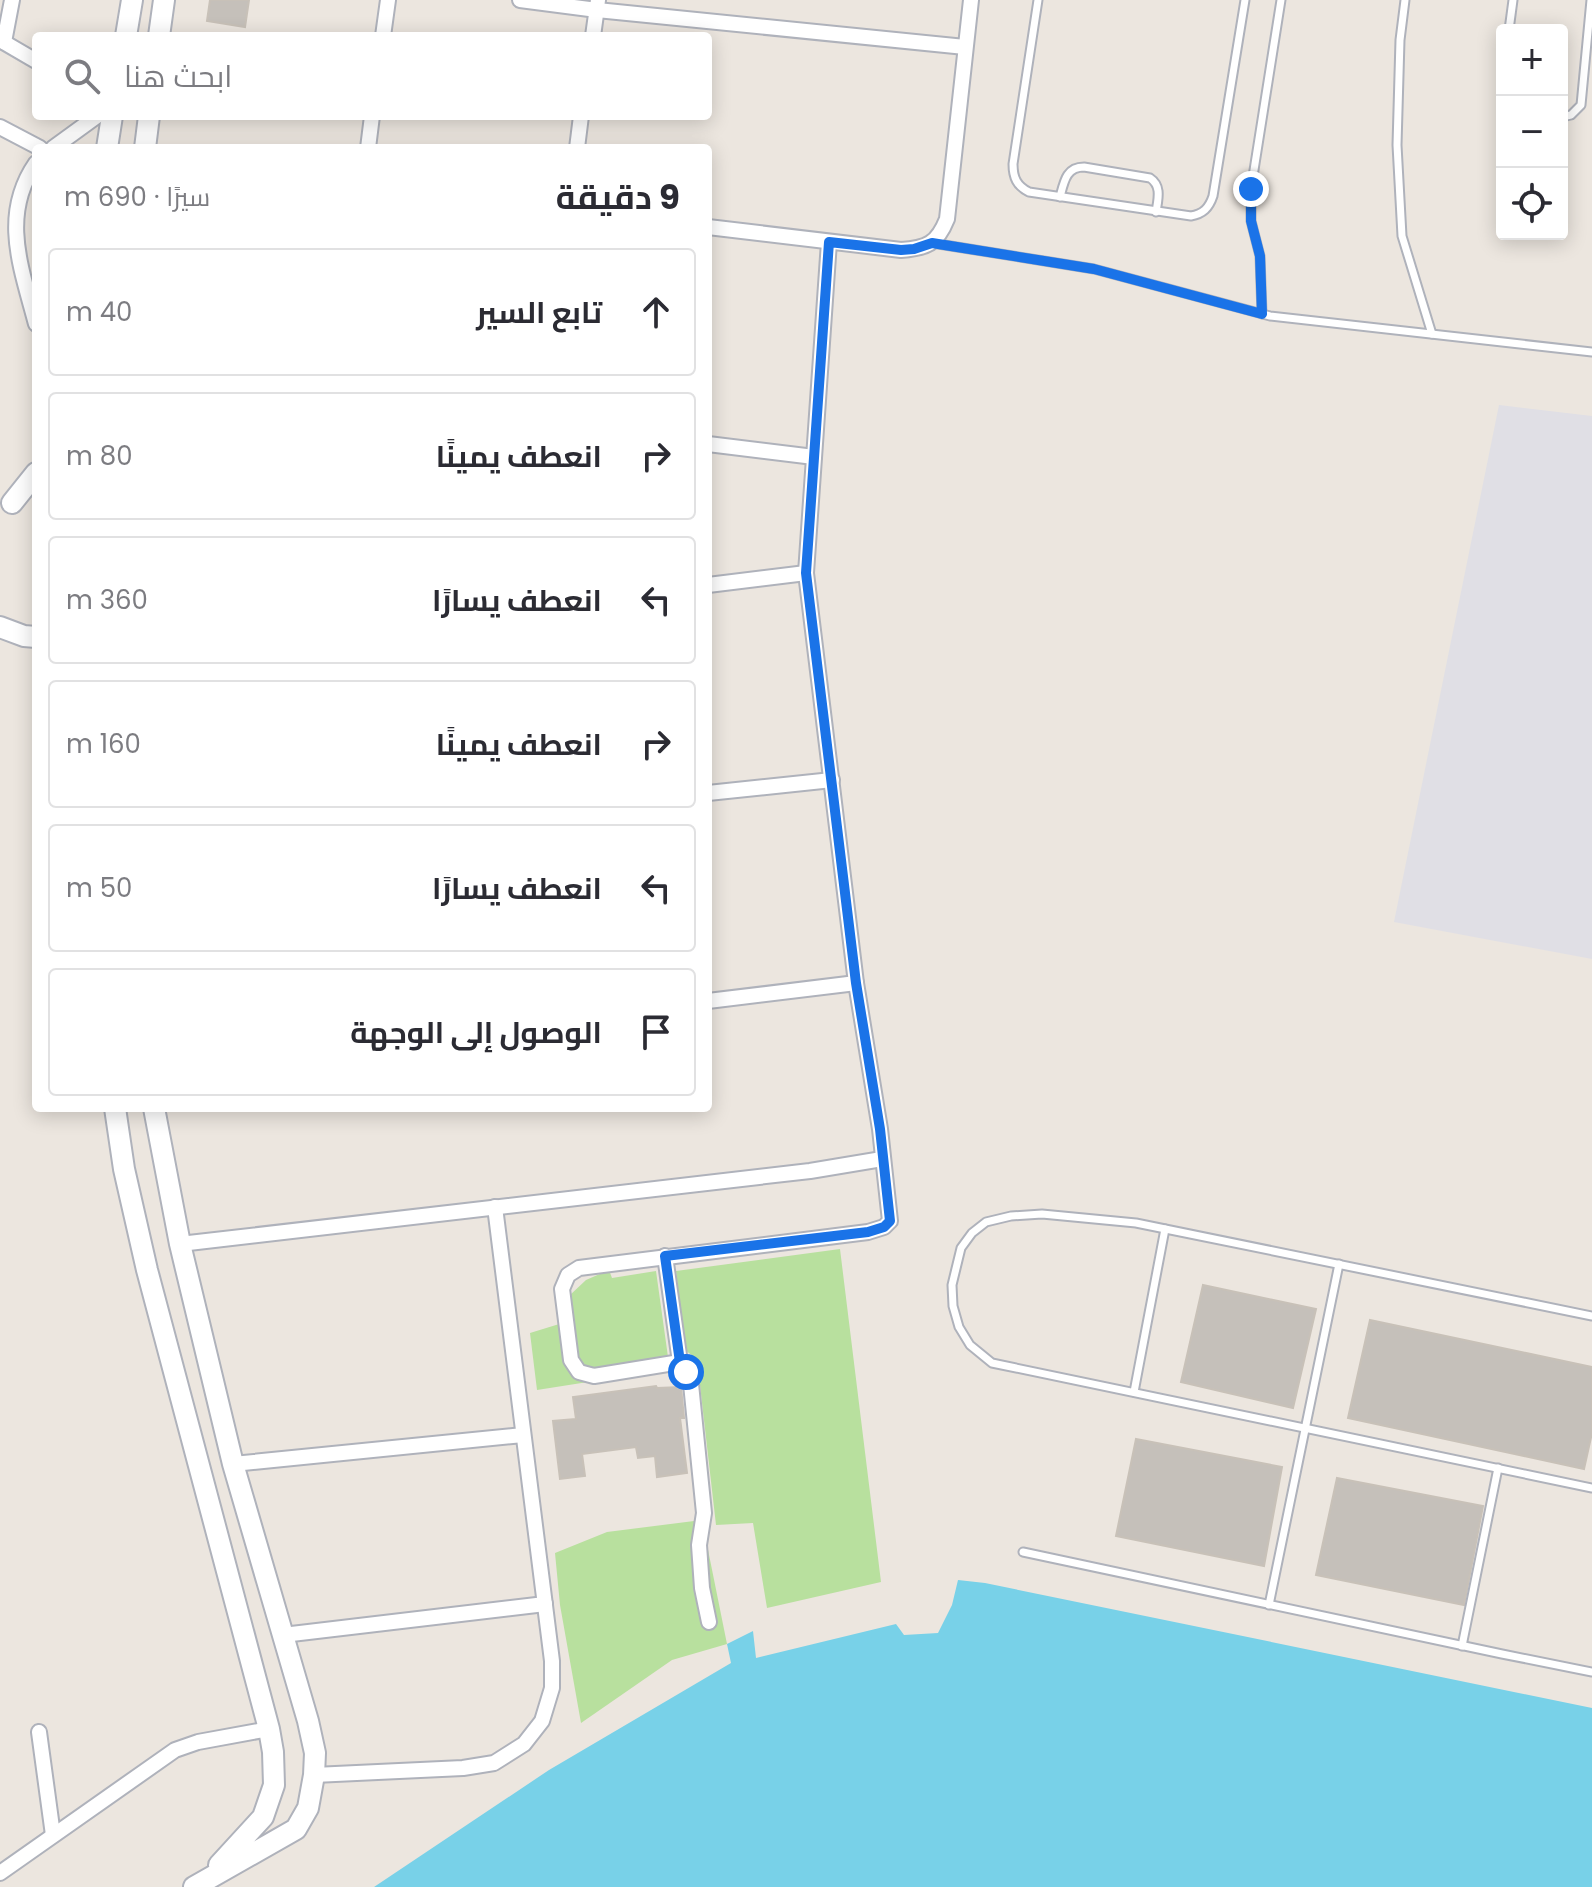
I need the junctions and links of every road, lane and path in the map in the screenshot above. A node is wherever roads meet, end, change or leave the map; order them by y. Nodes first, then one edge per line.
1 (12, 0) edge
2 (132, 0) edge
3 (164, 0) edge
4 (388, 0) edge
5 (520, 0) edge
6 (971, 0) edge
7 (1038, 0) edge
8 (1245, 0) edge
9 (1281, 0) edge
10 (1405, 0) edge
11 (1513, 0) edge
12 (1591, 0) edge
13 (597, 5) edge
14 (1510, 24) edge
15 (127, 32) edge
16 (160, 32) edge
17 (384, 32) edge
18 (594, 32) edge
19 (2, 41) edge
20 (965, 47) junction
21 (32, 59) edge
22 (1568, 116) edge
23 (92, 120) edge
24 (111, 120) edge
25 (148, 120) edge
26 (372, 120) edge
27 (580, 120) edge
28 (0, 127) edge
29 (32, 144) edge
30 (58, 144) edge
31 (108, 144) edge
32 (146, 144) edge
33 (368, 144) edge
34 (578, 144) edge
35 (32, 169) edge
36 (1060, 197) junction
37 (1156, 212) junction
38 (712, 227) edge
39 (829, 242) junction
40 (932, 243) junction
41 (32, 309) edge
42 (1262, 314) junction
43 (1432, 334) junction
44 (1592, 352) edge
45 (712, 444) edge
46 (814, 457) junction
47 (32, 477) edge
48 (32, 500) edge
49 (6, 506) edge
50 (806, 573) junction
51 (712, 585) edge
52 (0, 627) edge
53 (30, 637) edge
54 (832, 780) junction
55 (712, 793) edge
56 (856, 983) junction
57 (712, 1001) edge
58 (116, 1112) edge
59 (155, 1112) edge
60 (882, 1159) junction
61 (495, 1207) junction
62 (1165, 1229) junction
63 (180, 1244) junction
64 (665, 1256) junction
65 (1339, 1264) junction
66 (1592, 1316) edge
67 (680, 1362) junction
68 (1134, 1392) junction
69 (1305, 1428) junction
70 (523, 1435) junction
71 (233, 1464) junction
72 (1498, 1468) junction
73 (1592, 1488) edge
74 (1023, 1552) dead end
75 (274, 1604) junction
76 (545, 1604) junction
77 (1269, 1605) junction
78 (238, 1613) junction
79 (709, 1622) dead end
80 (283, 1635) junction
81 (1462, 1646) junction
82 (1592, 1672) edge
83 (269, 1729) junction
84 (39, 1732) dead end
85 (314, 1775) junction
86 (53, 1835) junction
87 (0, 1873) edge
88 (200, 1883) edge

1 - 19 street
2 - 15 street
3 - 16 street
4 - 17 street
5 - 13 street
6 - 20 street
7 - 36 lane
8 - 37 lane
9 - 42 lane
10 - 43 lane
11 - 14 lane
12 - 22 lane
13 - 18 street
13 - 20 street
19 - 21 street
20 - 40 street
23 - 30 street
24 - 31 street
25 - 32 street
26 - 33 street
27 - 34 street
28 - 29 street
35 - 41 street
36 - 37 lane
36 - 37 lane
38 - 39 street
39 - 40 street
39 - 46 street
40 - 42 lane
42 - 43 lane
43 - 44 lane
45 - 46 street
46 - 50 street
47 - 49 street
48 - 49 street
50 - 51 street
50 - 54 street
52 - 53 street
54 - 55 street
54 - 56 street
56 - 57 street
56 - 60 street
58 - 78 street
59 - 63 street
60 - 61 street
60 - 64 street
61 - 63 street
61 - 70 street
62 - 65 lane
62 - 68 lane
62 - 68 lane
63 - 71 street
64 - 67 street
64 - 67 street
65 - 66 lane
65 - 69 lane
67 - 79 street
68 - 69 lane
69 - 72 lane
69 - 77 lane
70 - 71 street
70 - 76 street
71 - 75 street
72 - 73 lane
72 - 81 lane
74 - 77 lane
75 - 78 street
75 - 80 street
76 - 80 street
76 - 85 street
77 - 81 lane
78 - 83 street
80 - 85 street
81 - 82 lane
83 - 86 street
83 - 88 street
84 - 86 street
85 - 88 street
86 - 87 street

